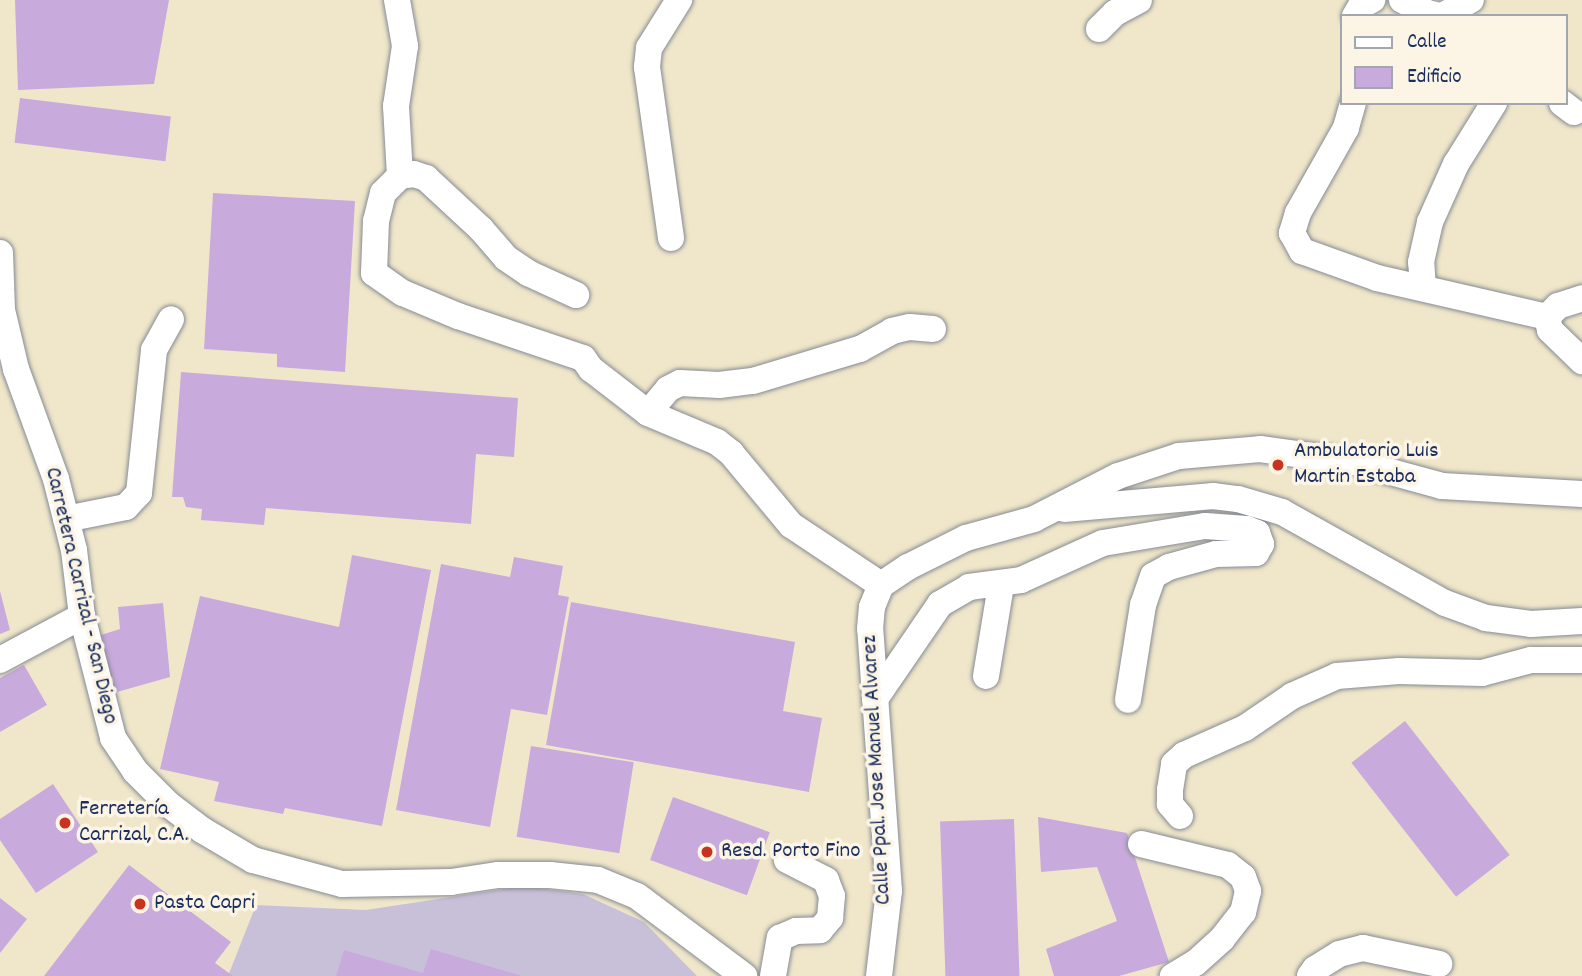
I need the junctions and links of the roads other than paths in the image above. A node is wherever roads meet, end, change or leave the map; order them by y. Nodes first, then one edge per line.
1 (397, 0) edge
2 (679, 0) edge
3 (1139, 0) edge
4 (1372, 0) edge
5 (1402, 0) edge
6 (1471, 0) edge
7 (1356, 14) edge
8 (1432, 14) edge
9 (1445, 14) edge
10 (1099, 29) dead end
11 (1352, 105) edge
12 (1493, 105) edge
13 (400, 176) junction
14 (671, 238) dead end
15 (0, 253) edge
16 (1423, 288) junction
17 (576, 295) dead end
18 (1582, 298) edge
19 (1547, 317) junction
20 (171, 319) dead end
21 (933, 329) dead end
22 (1582, 361) edge
23 (648, 413) junction
24 (1582, 494) edge
25 (1049, 511) junction
26 (66, 519) junction
27 (1001, 584) junction
28 (881, 586) junction
29 (82, 616) junction
30 (1486, 618) junction
31 (1582, 621) edge
32 (1582, 638) edge
33 (0, 660) edge
34 (1582, 660) edge
35 (986, 676) dead end
36 (875, 699) junction
37 (1128, 700) dead end
38 (1180, 816) dead end
39 (1141, 844) dead end
40 (787, 860) dead end
41 (1439, 964) dead end
42 (744, 976) edge
43 (773, 976) edge
44 (879, 976) edge
45 (1173, 976) edge
46 (1310, 976) edge

1 - 13 street
2 - 14 street
3 - 10 street
4 - 7 street
5 - 8 street
6 - 9 street
11 - 16 street
12 - 16 street
13 - 17 street
13 - 23 street
15 - 26 street, Carretera Carrizal - San Diego
16 - 19 street
18 - 19 street
19 - 22 street
20 - 26 street
21 - 23 street
23 - 28 street
24 - 25 street
25 - 28 street
25 - 30 street
26 - 29 street, Carretera Carrizal - San Diego
27 - 35 street
27 - 36 street
27 - 37 street
28 - 36 street, Calle Ppal. Jose Manuel Alvarez
29 - 33 street
29 - 42 street, Carretera Carrizal - San Diego
30 - 31 street
30 - 32 street
34 - 38 street
36 - 44 street, Calle Ppal. Jose Manuel Alvarez
39 - 45 street
40 - 43 street
41 - 46 street

